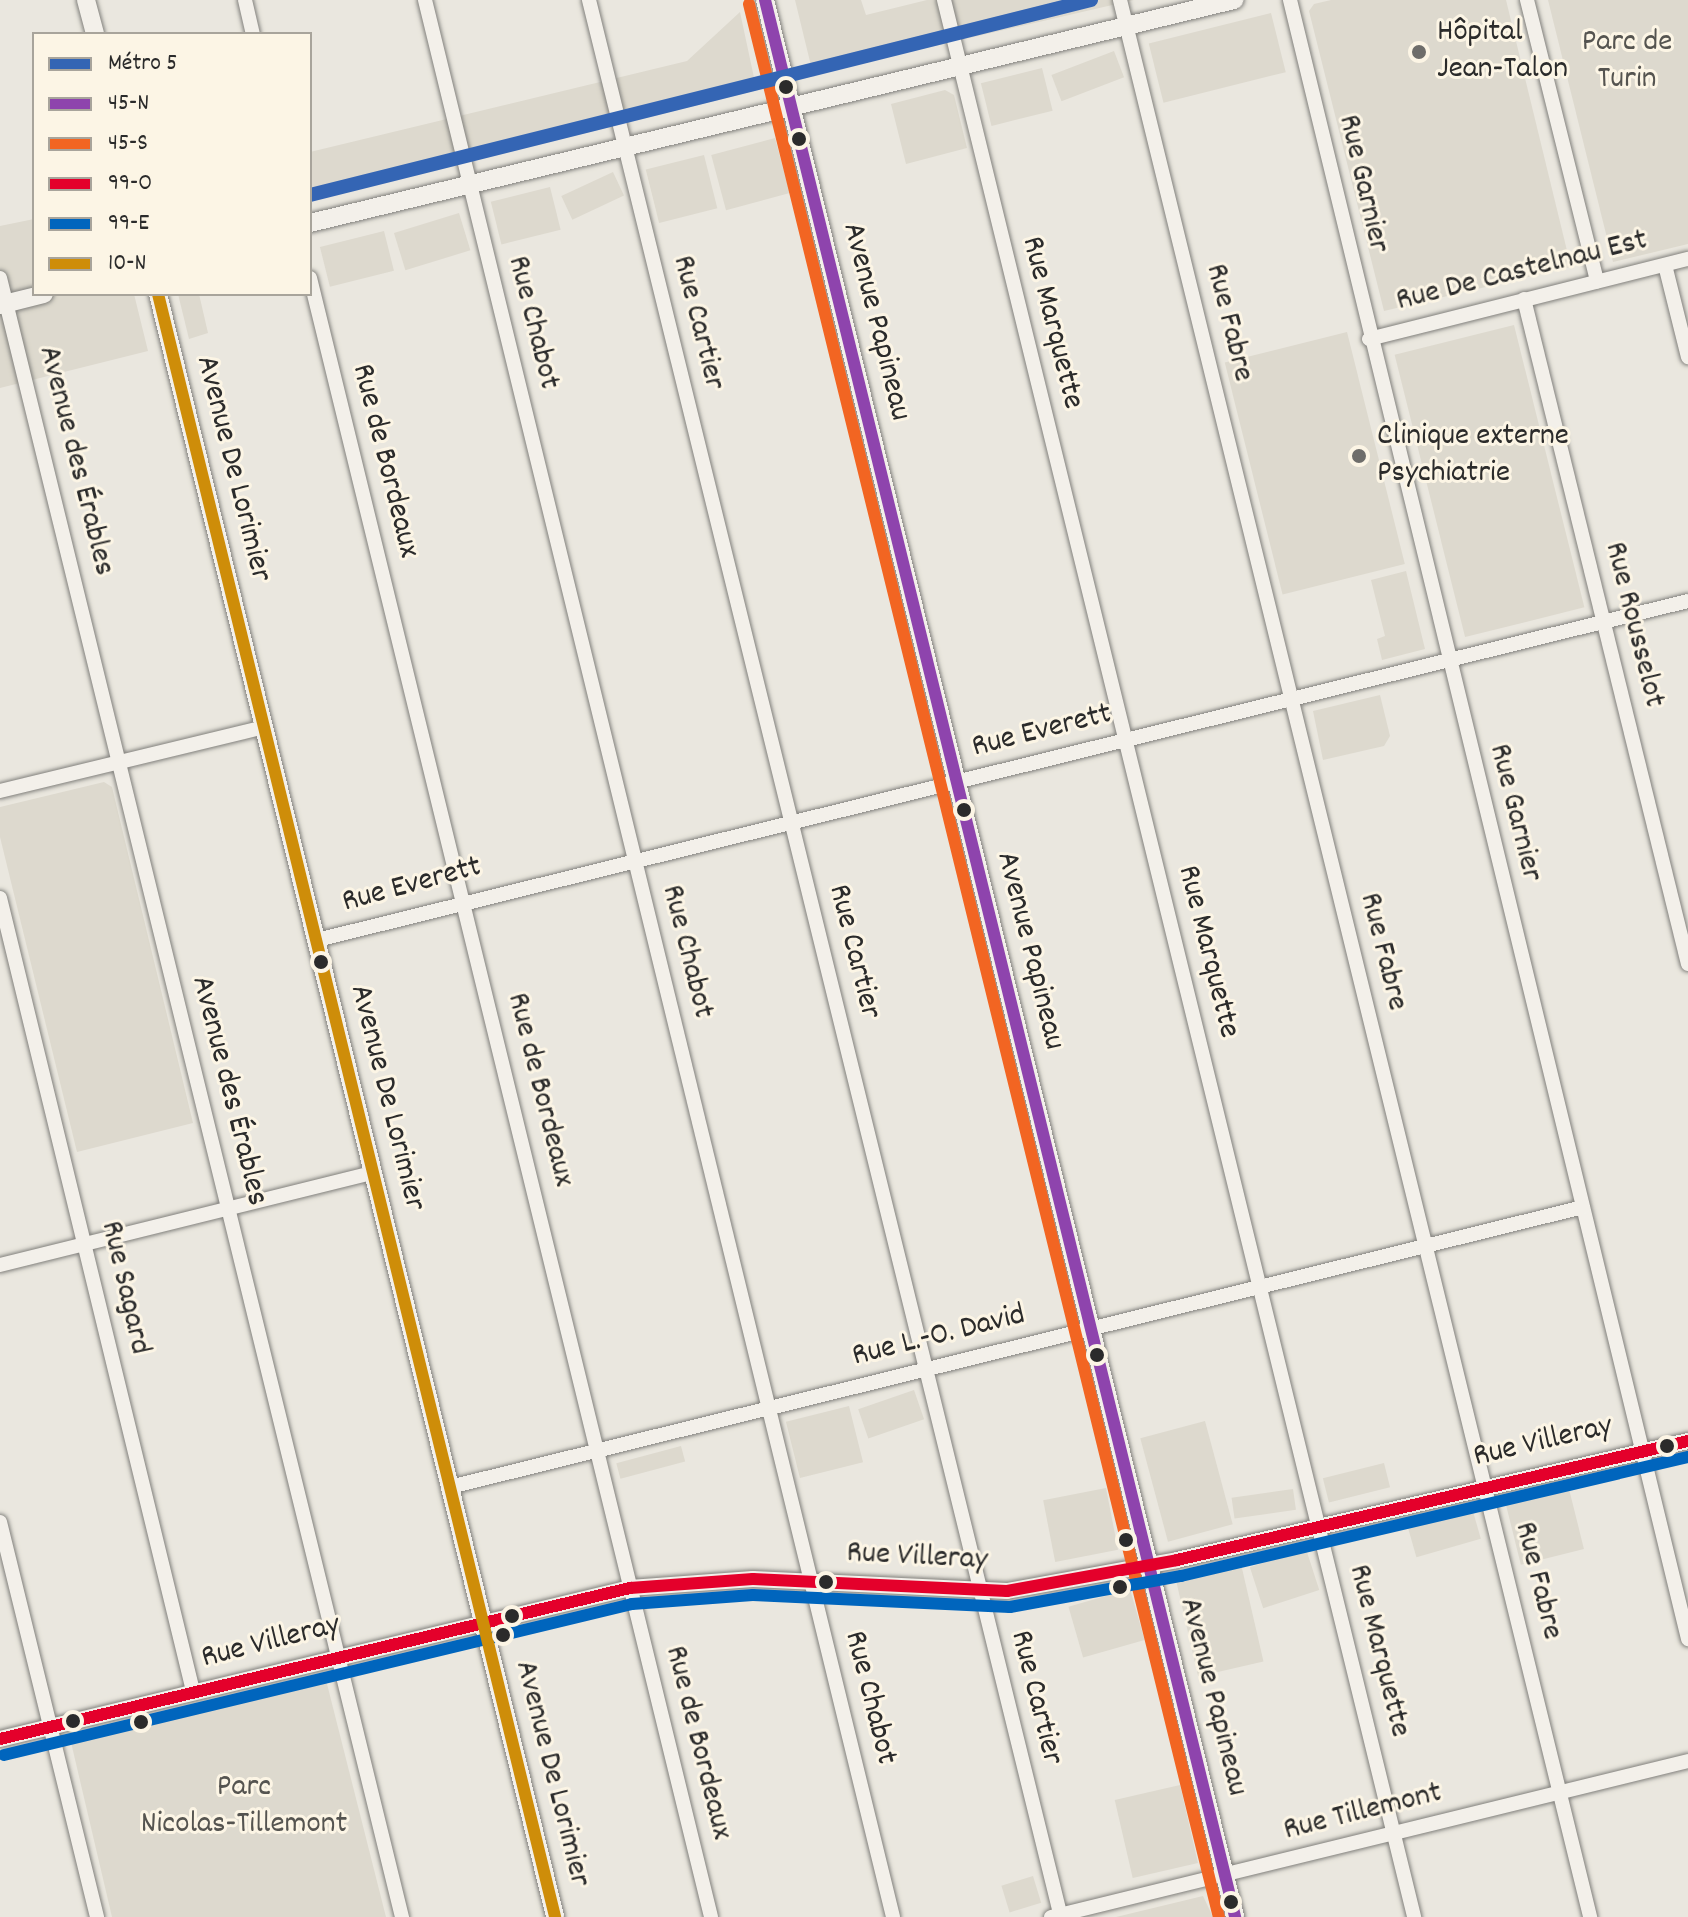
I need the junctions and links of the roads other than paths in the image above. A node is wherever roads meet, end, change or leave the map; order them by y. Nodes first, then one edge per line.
1 (86, 0) edge
2 (245, 0) edge
3 (425, 0) edge
4 (589, 0) edge
5 (765, 0) edge
6 (944, 0) edge
7 (1120, 0) edge
8 (1234, 0) edge
9 (1290, 0) edge
10 (1527, 0) edge
11 (1126, 25) junction
12 (94, 32) edge
13 (253, 32) edge
14 (959, 65) junction
15 (791, 106) junction
16 (625, 147) junction
17 (469, 184) junction
18 (312, 223) edge
19 (1688, 259) edge
20 (1665, 265) junction
21 (0, 278) edge
22 (1597, 281) junction
23 (312, 286) edge
24 (37, 296) edge
25 (158, 296) edge
26 (1524, 299) junction
27 (3, 305) edge
28 (1369, 339) junction
29 (1688, 357) edge
30 (1688, 601) edge
31 (1603, 623) junction
32 (1447, 661) junction
33 (1292, 700) junction
34 (264, 727) junction
35 (1126, 740) junction
36 (119, 762) junction
37 (957, 781) junction
38 (0, 791) edge
39 (792, 821) junction
40 (635, 860) junction
41 (0, 898) edge
42 (463, 901) junction
43 (317, 940) junction
44 (1688, 964) edge
45 (373, 1173) junction
46 (228, 1207) junction
47 (1583, 1207) junction
48 (85, 1243) junction
49 (1425, 1246) junction
50 (0, 1265) edge
51 (1260, 1286) junction
52 (1090, 1328) junction
53 (926, 1369) junction
54 (769, 1407) junction
55 (1688, 1441) edge
56 (598, 1449) junction
57 (1641, 1450) junction
58 (1485, 1485) junction
59 (450, 1487) junction
60 (0, 1522) edge
61 (1319, 1525) junction
62 (1148, 1566) junction
63 (811, 1581) junction
64 (630, 1588) junction
65 (979, 1591) junction
66 (482, 1619) junction
67 (1688, 1639) edge
68 (337, 1655) junction
69 (193, 1691) junction
70 (50, 1726) junction
71 (0, 1739) edge
72 (1688, 1761) edge
73 (1560, 1793) junction
74 (1393, 1834) junction
75 (1225, 1875) junction
76 (1057, 1916) edge
77 (97, 1917) edge
78 (402, 1917) edge
79 (555, 1917) edge
80 (711, 1917) edge
81 (893, 1917) edge
82 (1235, 1917) edge
83 (1414, 1917) edge
84 (1590, 1917) edge

1 - 12 main road
2 - 13 street
3 - 17 street, Rue Chabot
4 - 16 street, Rue Cartier
5 - 15 main road, Avenue Papineau
6 - 14 street, Rue Marquette
7 - 11 street, Rue Fabre
8 - 11 main road
9 - 28 street, Rue Garnier
10 - 22 street
11 - 14 main road
11 - 33 street, Rue Fabre
14 - 15 main road
14 - 35 street, Rue Marquette
15 - 16 main road
15 - 37 main road, Avenue Papineau
16 - 17 main road
16 - 39 street, Rue Cartier
17 - 18 main road
17 - 40 street, Rue Chabot
19 - 20 street, Rue De Castelnau Est
20 - 22 street, Rue De Castelnau Est
20 - 29 street
21 - 27 street, Avenue des Érables
22 - 26 street, Rue De Castelnau Est
23 - 42 street, Rue de Bordeaux
24 - 27 main road
25 - 34 main road, Avenue De Lorimier
26 - 28 street, Rue De Castelnau Est
26 - 31 street, Rue Rousselot
27 - 36 street, Avenue des Érables
28 - 32 street, Rue Garnier
30 - 31 street, Rue Everett
31 - 32 street, Rue Everett
31 - 44 street, Rue Rousselot
32 - 33 street, Rue Everett
32 - 47 street, Rue Garnier
33 - 35 street, Rue Everett
33 - 49 street, Rue Fabre
34 - 36 street
34 - 43 main road, Avenue De Lorimier
35 - 37 street, Rue Everett
35 - 51 street, Rue Marquette
36 - 38 street
36 - 46 street, Avenue des Érables
37 - 39 street, Rue Everett
37 - 52 main road, Avenue Papineau
39 - 40 street, Rue Everett
39 - 53 street, Rue Cartier
40 - 42 street, Rue Everett
40 - 54 street, Rue Chabot
41 - 48 street, Rue Sagard
42 - 43 street, Rue Everett
42 - 56 street, Rue de Bordeaux
43 - 45 main road, Avenue De Lorimier
45 - 46 street
45 - 59 main road, Avenue De Lorimier
46 - 48 street
46 - 68 street, Avenue des Érables
47 - 49 street, Rue L.-O. David
47 - 57 street, Rue Garnier
48 - 50 street
48 - 69 street, Rue Sagard
49 - 51 street, Rue L.-O. David
49 - 58 street, Rue Fabre
51 - 52 street, Rue L.-O. David
51 - 61 street, Rue Marquette
52 - 53 street, Rue L.-O. David
52 - 62 main road, Avenue Papineau
53 - 54 street, Rue L.-O. David
53 - 65 street, Rue Cartier
54 - 56 street, Rue L.-O. David
54 - 63 street, Rue Chabot
55 - 57 street, Rue Villeray
56 - 59 street, Rue L.-O. David
56 - 64 street, Rue de Bordeaux
57 - 58 street, Rue Villeray
57 - 67 street, Rue Garnier
58 - 61 street, Rue Villeray
58 - 73 street, Rue Fabre
59 - 66 main road, Avenue De Lorimier
60 - 70 street
61 - 62 street, Rue Villeray
61 - 74 street, Rue Marquette
62 - 65 street, Rue Villeray
62 - 75 main road, Avenue Papineau
63 - 64 street, Rue Villeray
63 - 65 street, Rue Villeray
63 - 81 street, Rue Chabot
64 - 66 street, Rue Villeray
64 - 80 street, Rue de Bordeaux
65 - 76 street, Rue Cartier
66 - 68 street, Rue Villeray
66 - 79 main road, Avenue De Lorimier
68 - 69 street, Rue Villeray
68 - 78 street, Avenue des Érables
69 - 70 street, Rue Villeray
70 - 71 street, Rue Villeray
70 - 77 street
72 - 73 street, Rue Tillemont
73 - 74 street, Rue Tillemont
73 - 84 street, Rue Fabre
74 - 75 street, Rue Tillemont
74 - 83 street, Rue Marquette
75 - 76 street, Rue Tillemont
75 - 82 main road, Avenue Papineau

